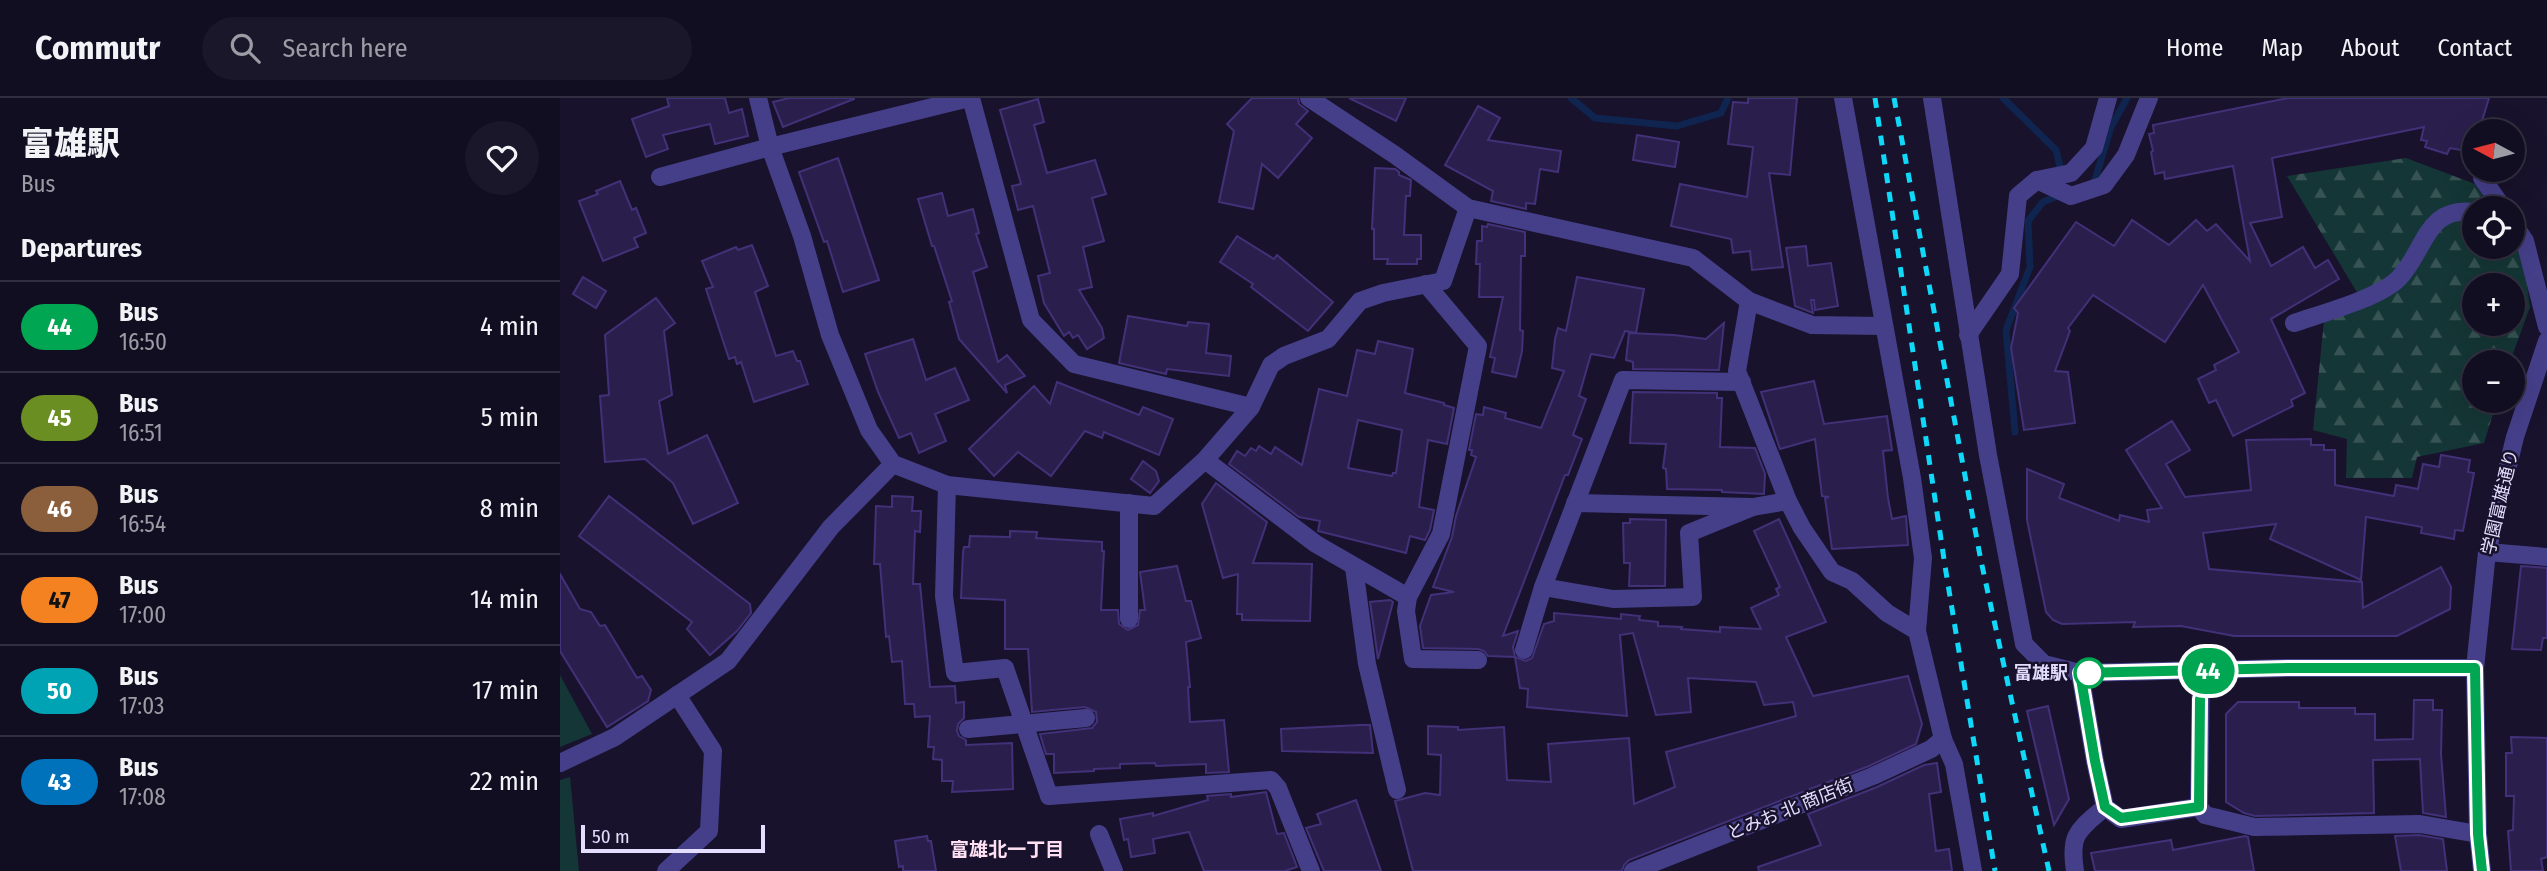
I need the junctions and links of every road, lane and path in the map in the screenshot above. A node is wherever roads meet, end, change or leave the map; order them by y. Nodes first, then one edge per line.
1 (758, 98) edge
2 (970, 98) edge
3 (1309, 98) edge
4 (1843, 98) edge
5 (1932, 98) edge
6 (2108, 98) edge
7 (2149, 98) edge
8 (770, 146) junction
9 (660, 177) dead end
10 (2037, 180) junction
11 (1468, 208) junction
12 (2462, 210) edge
13 (2525, 241) edge
14 (1426, 284) junction
15 (1749, 301) junction
16 (2294, 323) dead end
17 (1883, 326) junction
18 (2547, 327) edge
19 (1968, 335) junction
20 (2547, 341) edge
21 (1742, 382) junction
22 (1251, 407) junction
23 (1205, 460) junction
24 (892, 464) junction
25 (947, 485) junction
26 (1788, 501) junction
27 (1129, 503) junction
28 (1575, 503) junction
29 (1753, 508) junction
30 (2487, 552) junction
31 (2547, 557) edge
32 (1354, 567) junction
33 (1543, 587) junction
34 (1408, 597) junction
35 (1129, 619) dead end
36 (1917, 631) junction
37 (1524, 650) dead end
38 (1478, 660) dead end
39 (2475, 668) junction
40 (2200, 671) junction
41 (2080, 673) junction
42 (677, 695) junction
43 (1086, 718) dead end
44 (1026, 724) junction
45 (968, 729) dead end
46 (1943, 739) junction
47 (560, 763) edge
48 (1397, 790) dead end
49 (2105, 807) junction
50 (2199, 807) junction
51 (1099, 834) dead end
52 (2478, 834) junction
53 (666, 871) edge
54 (1114, 871) edge
55 (1310, 871) edge
56 (1633, 871) edge
57 (1973, 871) edge
58 (2075, 871) edge
59 (2482, 871) edge

1 - 8 street
2 - 8 street
2 - 22 street
3 - 11 street
4 - 17 street
5 - 19 street
6 - 10 street
7 - 10 street
8 - 9 street
8 - 24 street
10 - 19 street
11 - 14 street
11 - 15 street
12 - 16 street
13 - 18 street
14 - 22 street
14 - 34 street
15 - 17 street
15 - 21 street
17 - 36 street
19 - 41 street
20 - 30 street, 学園富雄通り
21 - 26 street
21 - 28 street
22 - 23 street
23 - 27 street
23 - 32 street
24 - 25 street
24 - 42 street
25 - 27 street
25 - 44 street
26 - 29 street
26 - 36 street
27 - 35 street
28 - 29 street
28 - 33 street
29 - 33 street
30 - 31 street
30 - 39 street, 学園富雄通り
32 - 34 street
32 - 48 street
33 - 37 street
34 - 38 street
36 - 46 street
39 - 40 street
39 - 52 street, 学園富雄通り
40 - 41 street
40 - 50 street
41 - 49 street
42 - 47 street
42 - 53 street
43 - 44 street
44 - 45 street
44 - 55 street
46 - 56 street, とみお 北 商店街
46 - 57 street
49 - 50 street
49 - 58 street
50 - 52 street
51 - 54 street
52 - 59 street, 学園富雄通り

